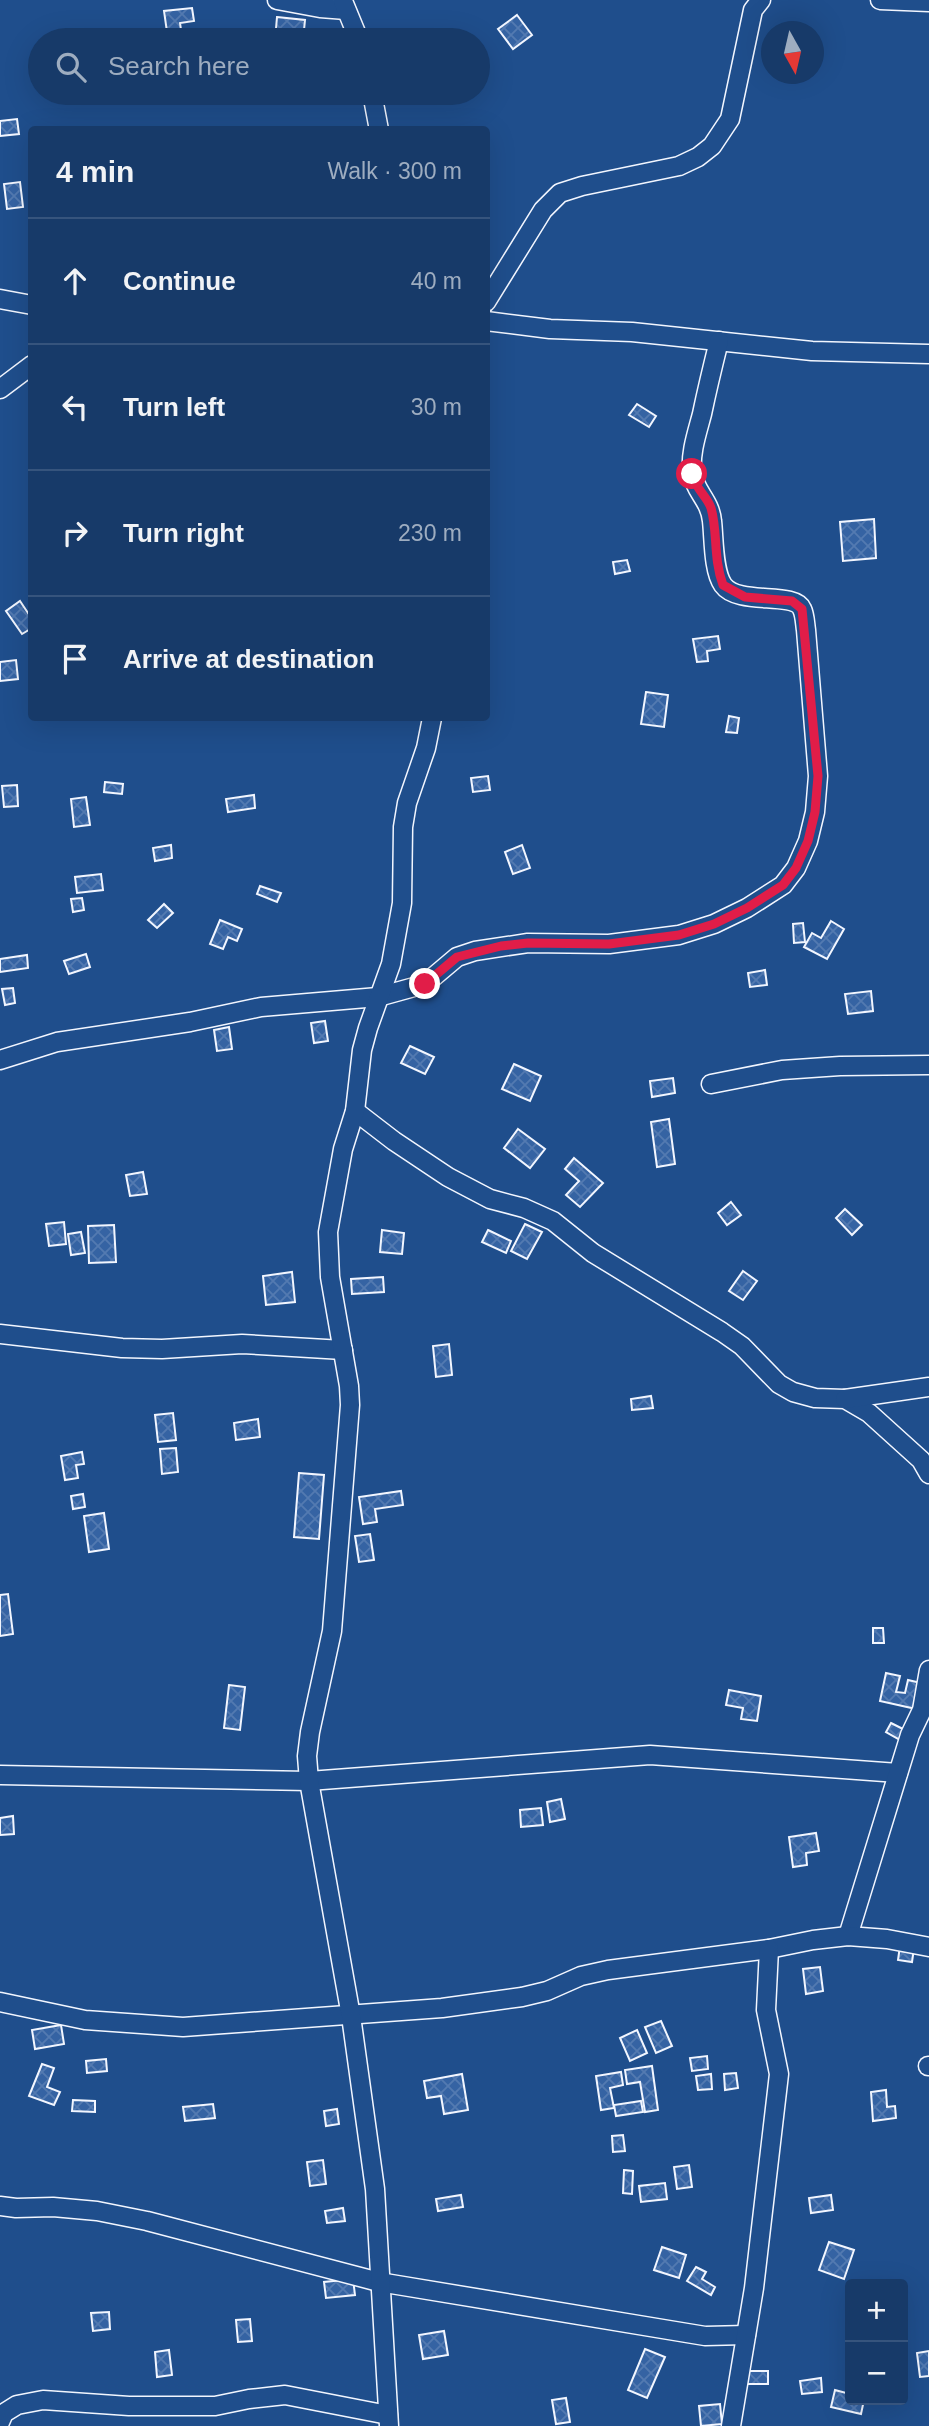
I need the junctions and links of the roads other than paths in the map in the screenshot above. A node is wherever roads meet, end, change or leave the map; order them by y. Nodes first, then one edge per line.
1 (277, 0) edge
2 (761, 0) edge
3 (880, 0) edge
4 (929, 2) edge
5 (345, 5) edge
6 (354, 28) edge
7 (375, 105) edge
8 (379, 126) edge
9 (490, 296) edge
10 (0, 299) edge
11 (28, 304) edge
12 (490, 321) edge
13 (719, 341) junction
14 (929, 354) edge
15 (28, 368) edge
16 (0, 389) edge
17 (431, 721) edge
18 (379, 997) junction
19 (0, 1060) edge
20 (929, 1065) edge
21 (711, 1084) dead end
22 (355, 1111) junction
23 (0, 1334) edge
24 (343, 1350) junction
25 (929, 1387) edge
26 (845, 1398) junction
27 (929, 1474) edge
28 (929, 1670) edge
29 (898, 1773) junction
30 (0, 1775) edge
31 (309, 1782) junction
32 (848, 1936) junction
33 (929, 1947) edge
34 (769, 1949) junction
35 (0, 2002) edge
36 (351, 2016) junction
37 (0, 2206) edge
38 (379, 2282) junction
39 (746, 2335) junction
40 (388, 2421) edge
41 (0, 2422) edge
42 (731, 2426) edge

1 - 5 street
2 - 9 street
3 - 4 street
5 - 6 street
7 - 8 street
10 - 11 street
12 - 13 street
13 - 14 street
13 - 18 street
15 - 16 street
17 - 18 street
18 - 19 street
18 - 22 street
20 - 21 street
22 - 24 street
22 - 26 street
23 - 24 street
24 - 31 street
25 - 26 street
26 - 27 street
28 - 29 street
29 - 31 street
29 - 32 street
30 - 31 street
31 - 36 street
32 - 33 street
32 - 34 street
34 - 36 street
34 - 39 street
35 - 36 street
36 - 38 street
37 - 38 street
38 - 39 street
38 - 40 street
39 - 42 street
40 - 41 street

